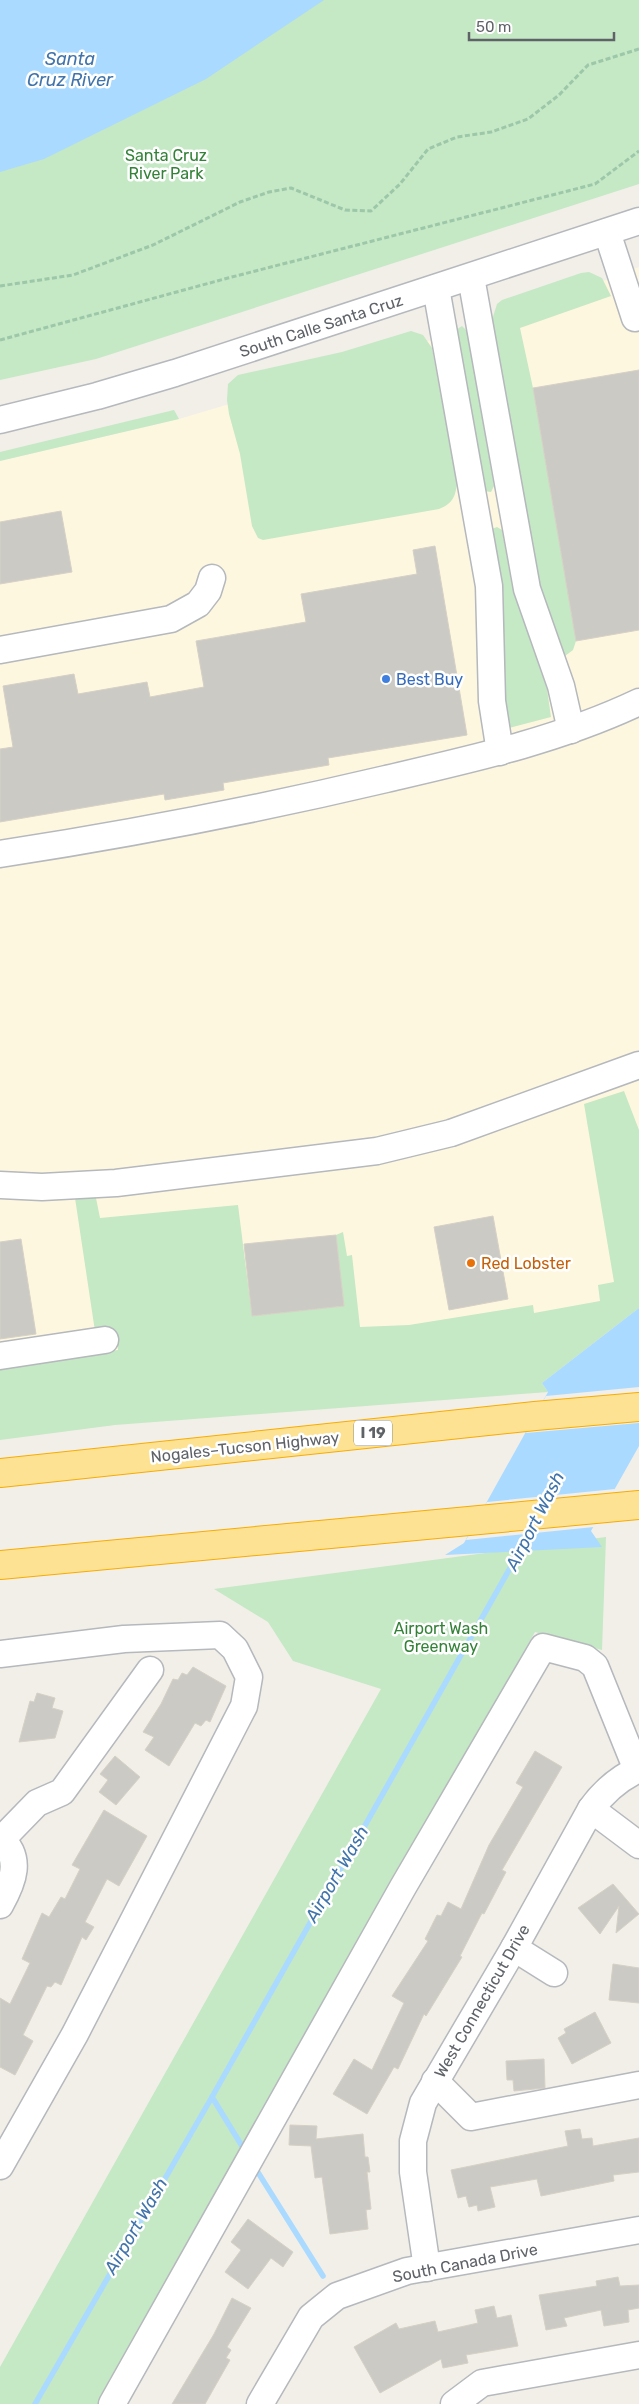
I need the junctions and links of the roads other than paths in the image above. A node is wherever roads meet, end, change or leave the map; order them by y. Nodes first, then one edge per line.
1 (639, 221) edge
2 (607, 232) junction
3 (471, 276) junction
4 (436, 288) junction
5 (635, 318) dead end
6 (0, 420) edge
7 (212, 578) dead end
8 (0, 650) edge
9 (639, 702) edge
10 (571, 730) junction
11 (500, 752) junction
12 (0, 854) edge
13 (639, 1065) edge
14 (0, 1185) edge
15 (105, 1340) dead end
16 (0, 1356) edge
17 (639, 1407) edge
18 (0, 1473) edge
19 (639, 1505) edge
20 (0, 1565) edge
21 (0, 1654) edge
22 (150, 1670) dead end
23 (638, 1770) edge
24 (592, 1809) junction
25 (2, 1840) edge
26 (639, 1845) edge
27 (0, 1905) edge
28 (514, 1948) junction
29 (554, 1972) dead end
30 (435, 2080) junction
31 (639, 2085) edge
32 (0, 2166) edge
33 (639, 2230) edge
34 (427, 2268) junction
35 (639, 2355) edge
36 (112, 2404) edge
37 (260, 2404) edge
38 (454, 2404) edge

1 - 2 street, South Calle Santa Cruz
2 - 3 street, South Calle Santa Cruz
2 - 5 street
3 - 4 street, South Calle Santa Cruz
3 - 10 street
4 - 6 street, South Calle Santa Cruz
4 - 11 street
7 - 8 street
9 - 10 street
10 - 11 street
11 - 12 street
13 - 14 street
15 - 16 street
17 - 18 highway, Nogales–Tucson Highway / I 19
19 - 20 highway
21 - 32 street
22 - 25 street
23 - 24 street, West Connecticut Drive
23 - 36 street
24 - 26 street
24 - 28 street, West Connecticut Drive
25 - 27 street
28 - 29 street
28 - 30 street, West Connecticut Drive
30 - 31 street
30 - 34 street, West Connecticut Drive
33 - 34 street, South Canada Drive
34 - 37 street, South Canada Drive
35 - 38 street

